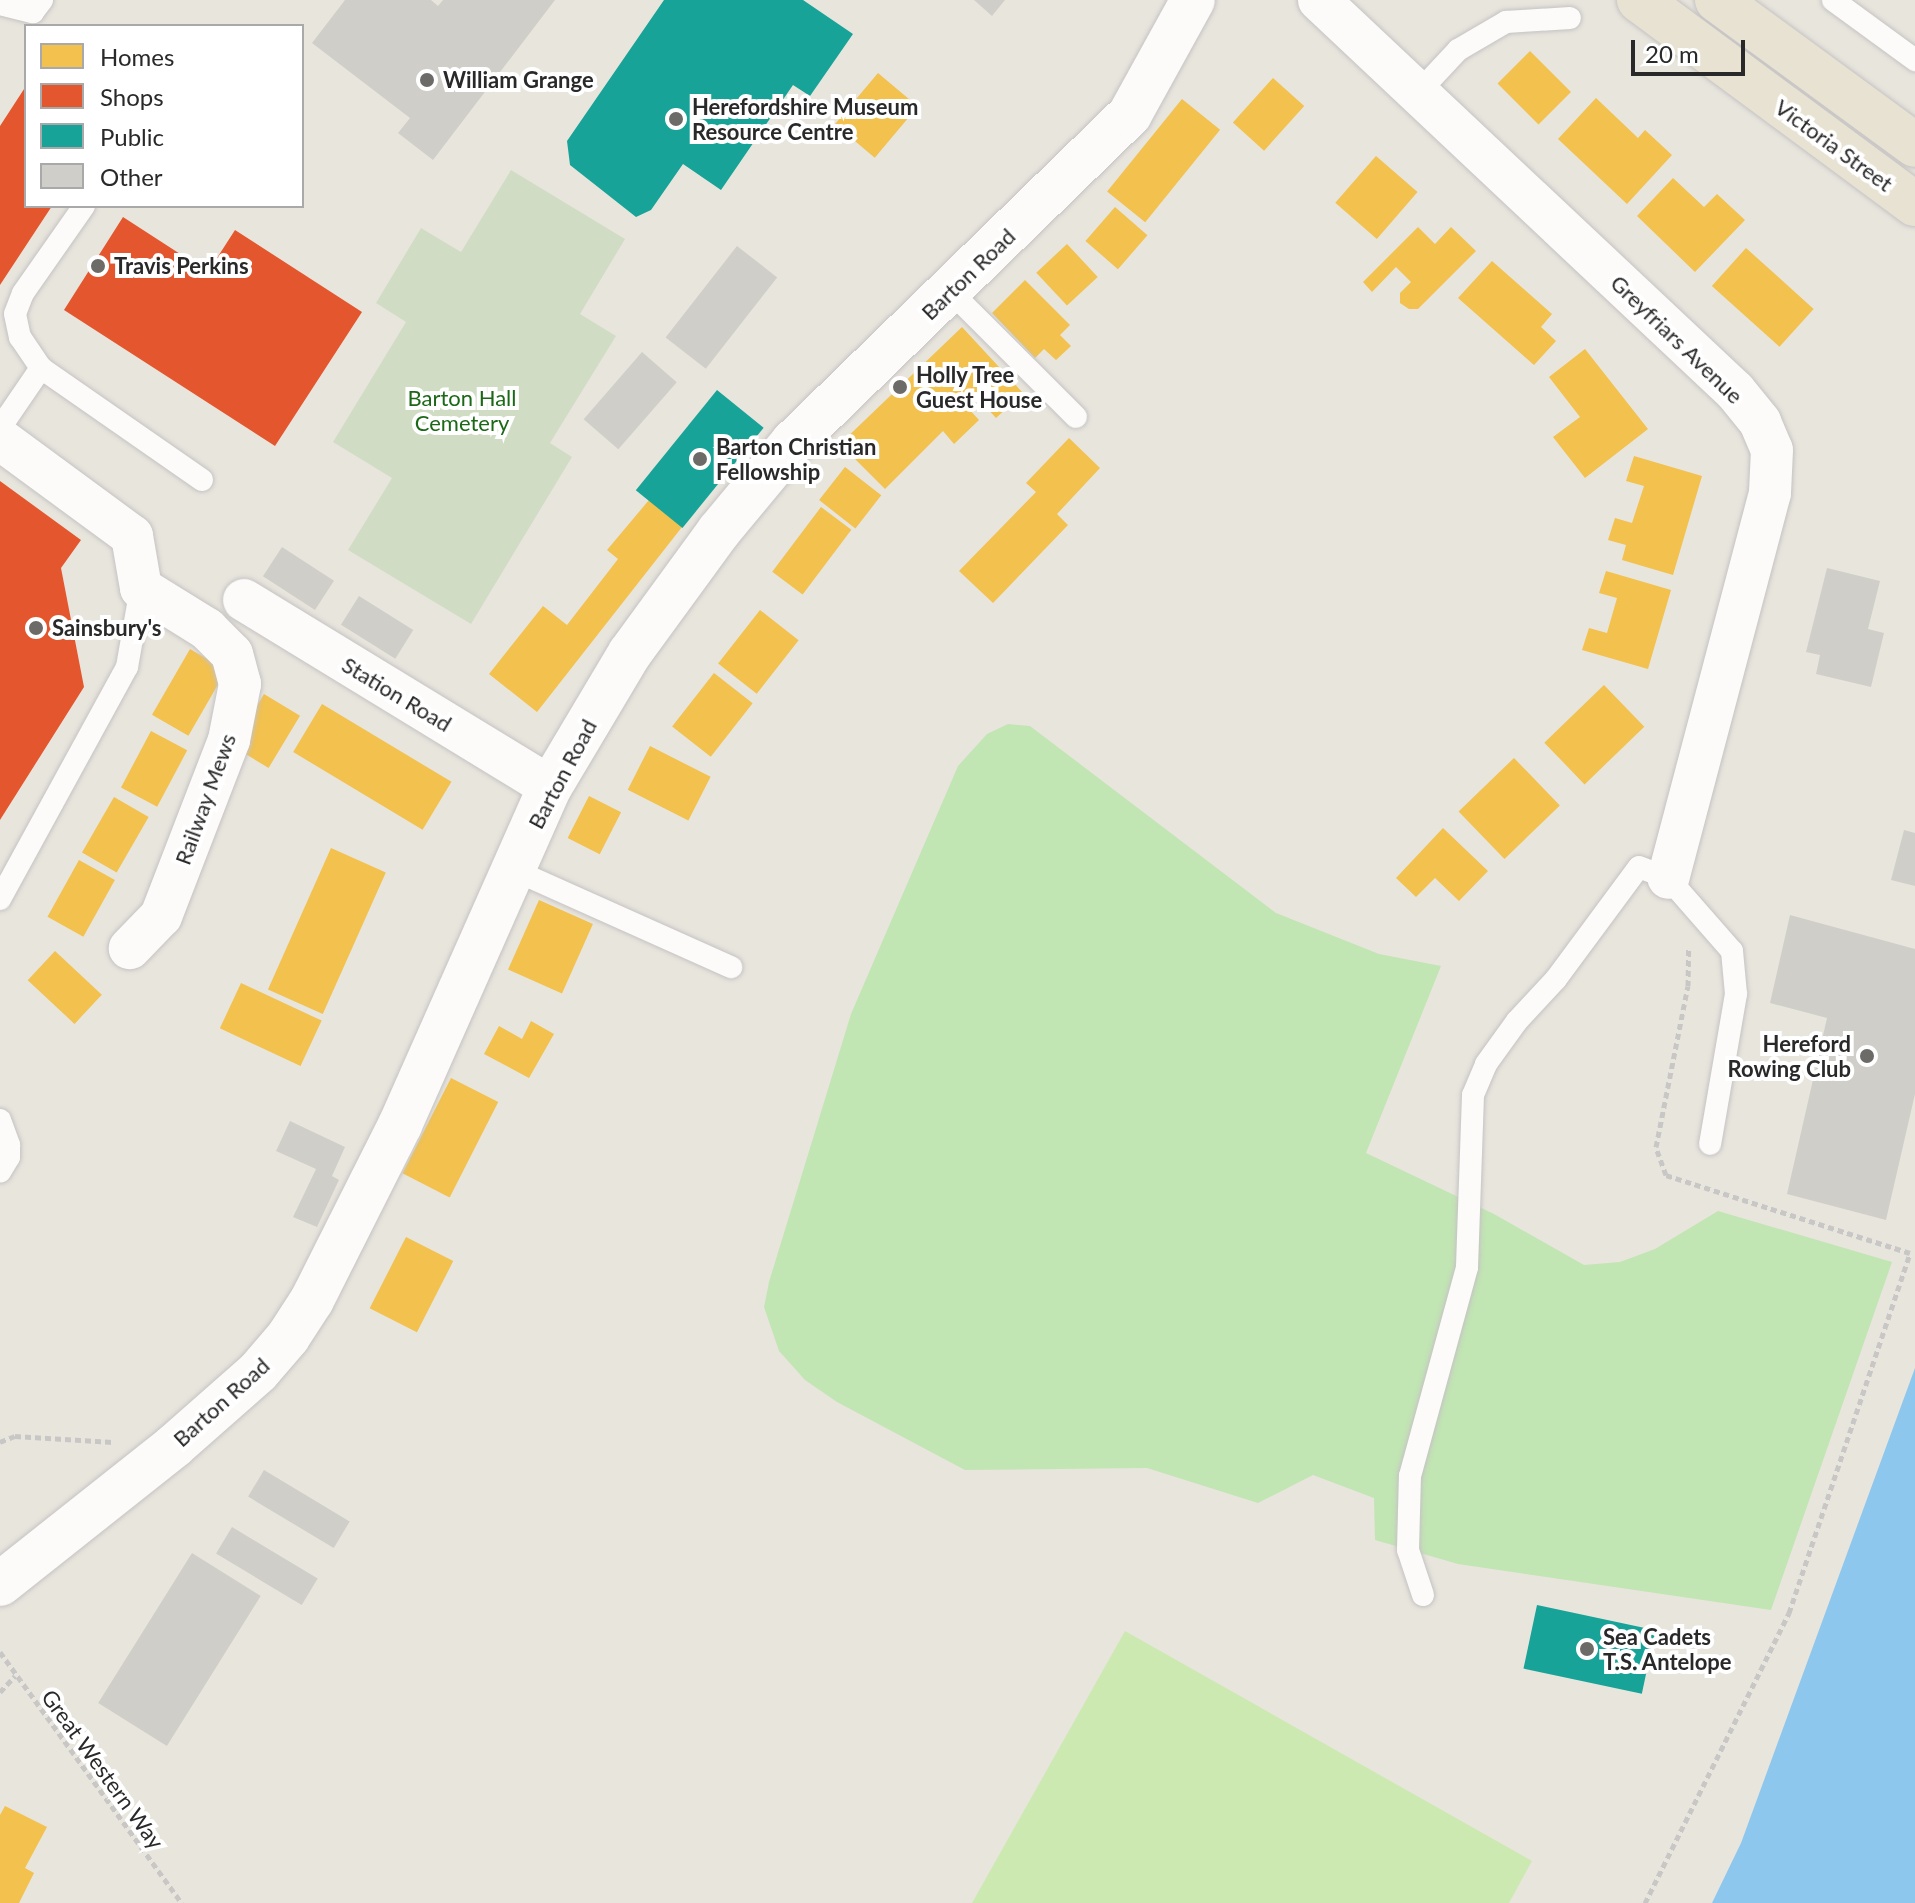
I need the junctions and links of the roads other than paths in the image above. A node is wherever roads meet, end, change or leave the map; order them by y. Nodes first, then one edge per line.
1 (42, 0) edge
2 (1193, 0) edge
3 (1319, 0) edge
4 (1639, 0) edge
5 (1717, 0) edge
6 (1833, 0) edge
7 (0, 4) edge
8 (1570, 18) dead end
9 (1915, 60) edge
10 (1416, 95) junction
11 (1915, 145) edge
12 (1915, 204) edge
13 (83, 208) edge
14 (950, 291) junction
15 (41, 368) junction
16 (1076, 417) dead end
17 (0, 428) edge
18 (0, 439) edge
19 (202, 480) dead end
20 (141, 588) junction
21 (244, 600) dead end
22 (550, 787) junction
23 (514, 870) junction
24 (1668, 878) junction
25 (0, 899) edge
26 (130, 948) dead end
27 (731, 967) dead end
28 (0, 1120) edge
29 (1710, 1144) dead end
30 (0, 1172) edge
31 (1, 1583) edge
32 (1423, 1595) dead end

1 - 7 lane
2 - 14 street, Barton Road
3 - 10 street, Greyfriars Avenue
4 - 12 highway, Victoria Street
5 - 11 highway
6 - 9 lane
8 - 10 lane
10 - 24 street, Greyfriars Avenue
13 - 15 lane
14 - 16 lane
14 - 22 street, Barton Road
15 - 17 lane
15 - 19 lane
18 - 20 street
20 - 25 lane
20 - 26 street, Railway Mews
21 - 22 street, Station Road
22 - 23 street, Barton Road
23 - 27 lane
23 - 31 street, Barton Road
24 - 29 lane
24 - 32 lane
28 - 30 lane

